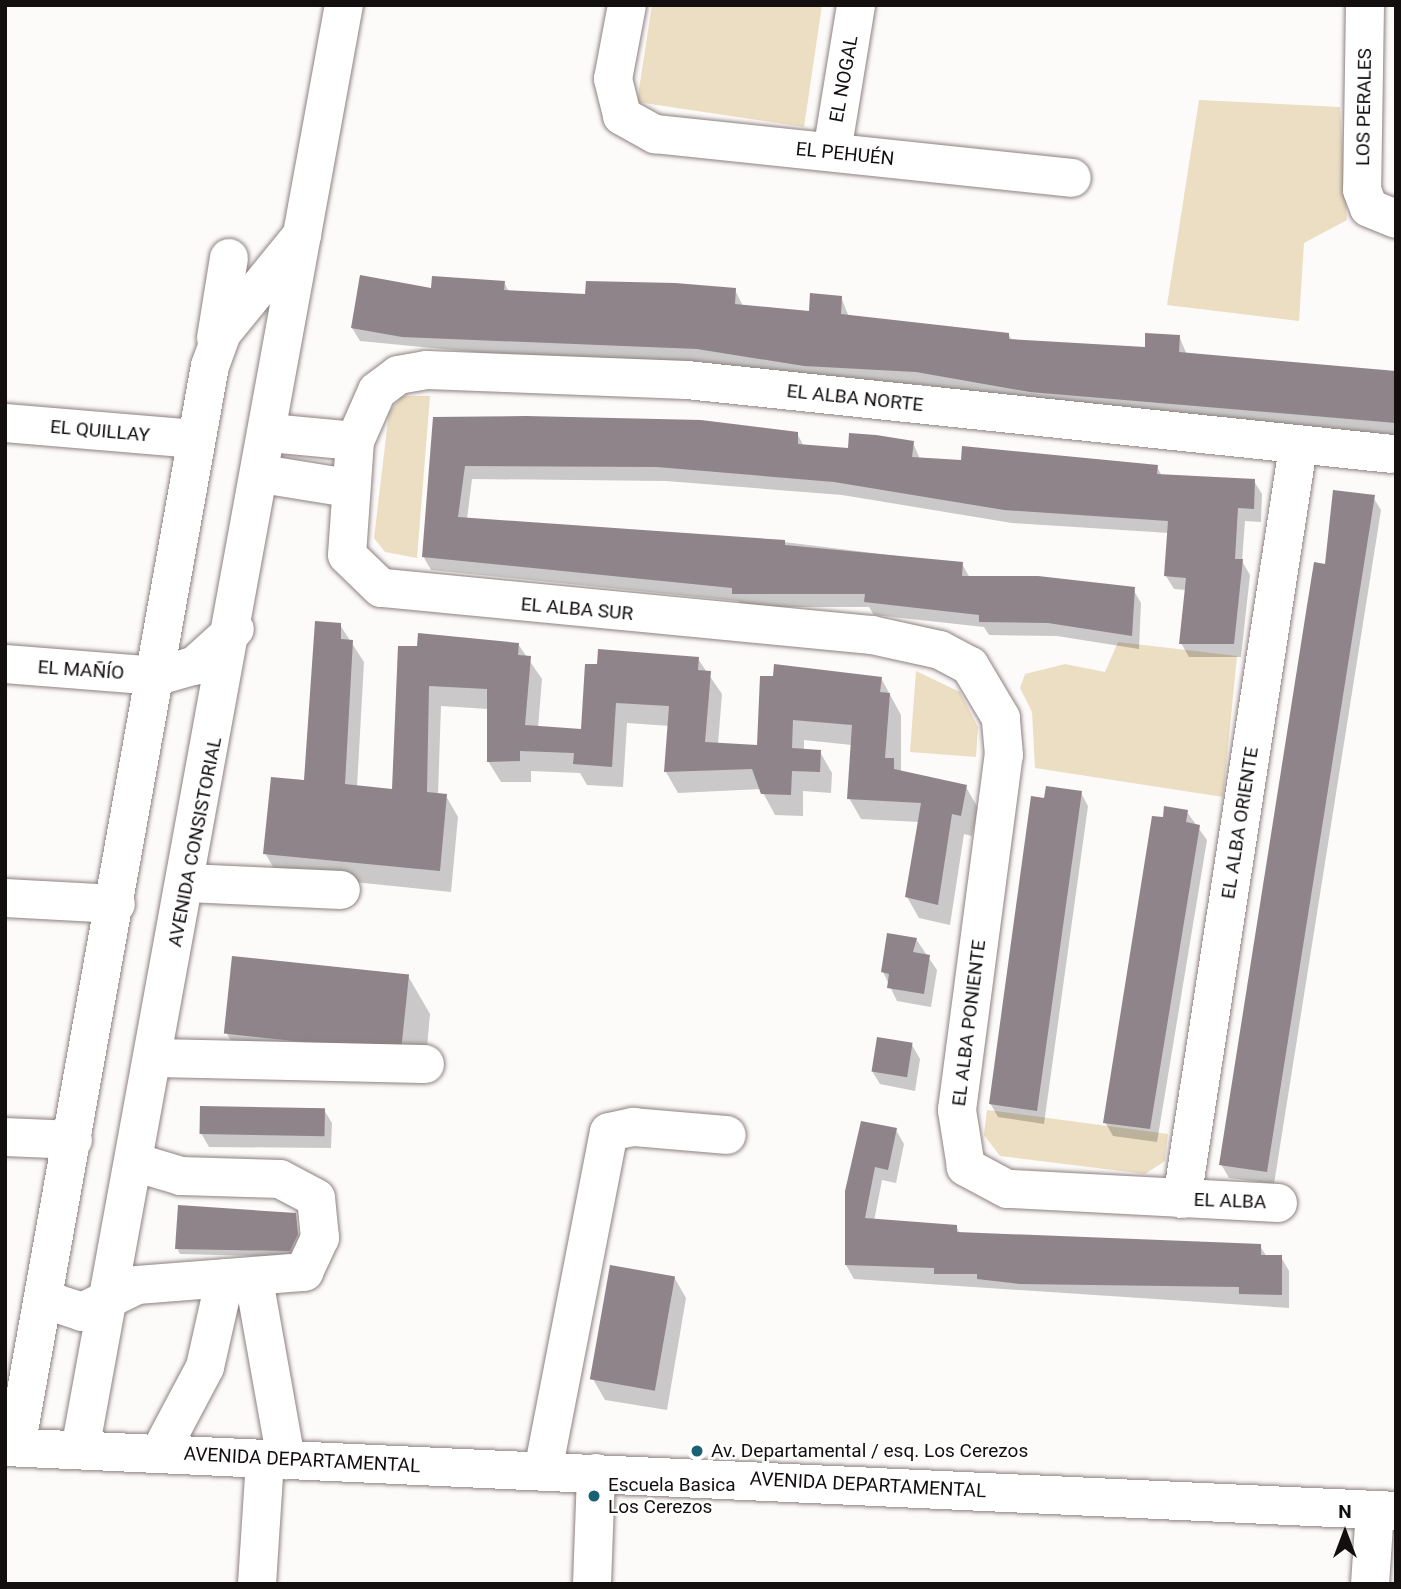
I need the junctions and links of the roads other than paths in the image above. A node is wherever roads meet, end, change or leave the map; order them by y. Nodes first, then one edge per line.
1 (344, 5) edge
2 (627, 5) edge
3 (856, 5) edge
4 (1365, 5) edge
5 (832, 152) junction
6 (1072, 178) dead end
7 (1382, 214) edge
8 (303, 234) junction
9 (229, 258) dead end
10 (239, 310) junction
11 (214, 347) junction
12 (283, 354) junction
13 (5, 423) edge
14 (270, 433) junction
15 (195, 439) junction
16 (355, 441) junction
17 (1298, 447) junction
18 (1392, 454) dead end
19 (262, 474) junction
20 (348, 488) junction
21 (235, 629) junction
22 (5, 664) edge
23 (970, 666) joint
24 (158, 676) junction
25 (187, 883) junction
26 (341, 890) dead end
27 (5, 898) edge
28 (116, 904) junction
29 (154, 1058) junction
30 (425, 1064) dead end
31 (727, 1135) dead end
32 (5, 1137) edge
33 (73, 1140) junction
34 (134, 1162) junction
35 (1182, 1199) junction
36 (1279, 1203) dead end
37 (239, 1279) junction
38 (45, 1293) junction
39 (108, 1301) junction
40 (18, 1372) edge
41 (10, 1447) edge
42 (80, 1450) junction
43 (159, 1454) junction
44 (275, 1460) junction
45 (543, 1471) junction
46 (596, 1473) junction
47 (1386, 1510) edge
48 (257, 1584) edge
49 (592, 1584) edge
50 (1370, 1584) edge

1 - 8 street, AVENIDA CONSISTORIAL
2 - 5 street, EL PEHUÉN
3 - 5 street, EL NOGAL
4 - 7 street, LOS PERALES
5 - 6 street, EL PEHUÉN
8 - 10 street, AVENIDA CONSISTORIAL
8 - 12 street, AVENIDA CONSISTORIAL
9 - 11 street, AVENIDA CONSISTORIAL
10 - 11 street, AVENIDA CONSISTORIAL
10 - 12 street
11 - 15 street, AVENIDA CONSISTORIAL
12 - 14 street, AVENIDA CONSISTORIAL
13 - 15 street, EL QUILLAY
14 - 16 street
14 - 19 street, AVENIDA CONSISTORIAL
15 - 24 street, AVENIDA CONSISTORIAL
16 - 17 street, EL ALBA NORTE
16 - 20 street, EL ALBA NORTE
17 - 18 street, EL ALBA NORTE
17 - 35 street, EL ALBA ORIENTE
19 - 20 street
19 - 21 street, AVENIDA CONSISTORIAL
20 - 23 street, EL ALBA SUR
21 - 24 street
21 - 25 street, AVENIDA CONSISTORIAL
22 - 24 street, EL MAÑÍO
23 - 35 street, EL ALBA PONIENTE
24 - 28 street, AVENIDA CONSISTORIAL
25 - 26 street
25 - 29 street, AVENIDA CONSISTORIAL
27 - 28 street
28 - 33 street, AVENIDA CONSISTORIAL
29 - 30 street
29 - 34 street, AVENIDA CONSISTORIAL
31 - 45 street
32 - 33 street
33 - 38 street, AVENIDA CONSISTORIAL
34 - 37 street
34 - 39 street, AVENIDA CONSISTORIAL
35 - 36 street, EL ALBA
37 - 39 street
37 - 43 street
37 - 44 street
38 - 39 street
38 - 40 street, AVENIDA CONSISTORIAL
39 - 42 street, AVENIDA CONSISTORIAL
40 - 41 street, AVENIDA CONSISTORIAL
41 - 42 street, AVENIDA DEPARTAMENTAL
42 - 43 street, AVENIDA DEPARTAMENTAL
43 - 44 street, AVENIDA DEPARTAMENTAL
44 - 45 street, AVENIDA DEPARTAMENTAL
44 - 48 street
45 - 46 street, AVENIDA DEPARTAMENTAL
46 - 47 street, AVENIDA DEPARTAMENTAL
46 - 49 street
47 - 50 street

